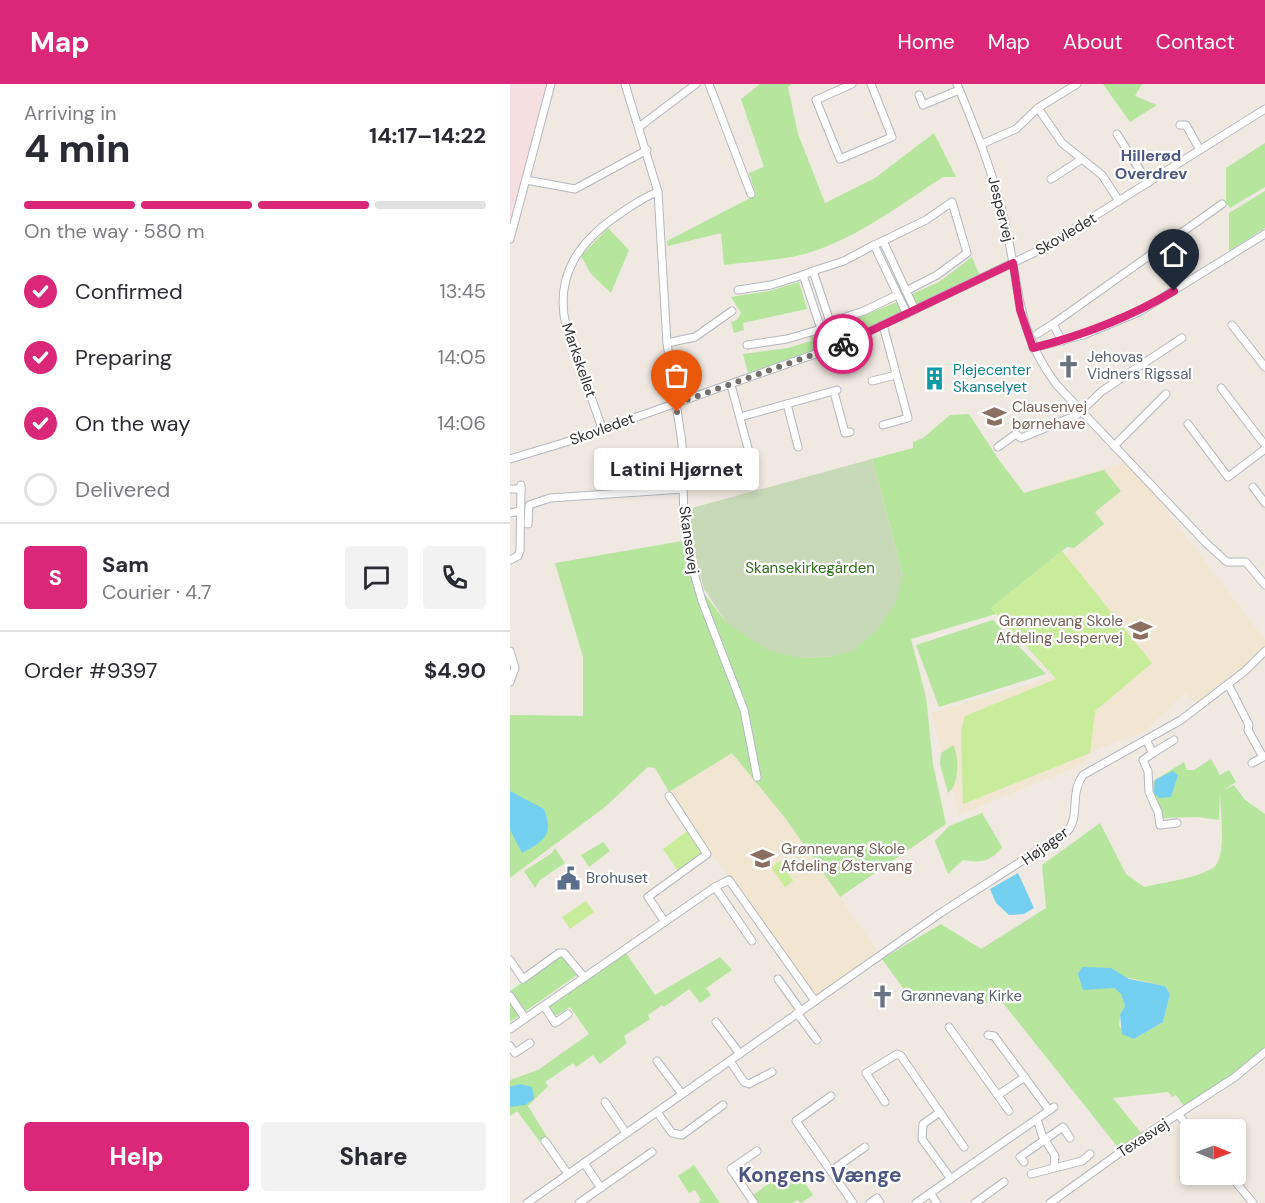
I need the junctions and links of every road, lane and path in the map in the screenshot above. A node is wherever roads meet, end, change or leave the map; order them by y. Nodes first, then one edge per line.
1 (551, 84) edge
2 (625, 84) edge
3 (696, 84) edge
4 (709, 84) edge
5 (852, 84) edge
6 (871, 84) edge
7 (1077, 84) edge
8 (958, 87) edge
9 (919, 95) dead end
10 (1038, 108) junction
11 (1265, 109) edge
12 (1180, 125) dead end
13 (639, 127) junction
14 (1117, 134) dead end
15 (982, 144) junction
16 (647, 150) junction
17 (1200, 150) junction
18 (1082, 159) junction
19 (1051, 179) dead end
20 (526, 180) junction
21 (1148, 183) junction
22 (658, 192) junction
23 (750, 194) dead end
24 (1119, 201) junction
25 (1222, 204) dead end
26 (1265, 234) edge
27 (510, 239) edge
28 (883, 242) junction
29 (874, 245) junction
30 (1013, 263) junction
31 (813, 271) junction
32 (803, 275) junction
33 (738, 290) dead end
34 (906, 291) junction
35 (897, 295) junction
36 (915, 310) junction
37 (732, 311) dead end
38 (907, 314) junction
39 (830, 322) junction
40 (1053, 324) junction
41 (883, 325) junction
42 (1232, 325) dead end
43 (821, 329) junction
44 (1037, 334) dead end
45 (1182, 338) dead end
46 (1062, 341) junction
47 (667, 343) junction
48 (747, 345) dead end
49 (838, 346) junction
50 (1033, 348) junction
51 (828, 350) junction
52 (1265, 367) edge
53 (896, 375) junction
54 (872, 381) dead end
55 (731, 385) junction
56 (1221, 388) dead end
57 (1166, 394) dead end
58 (675, 404) junction
59 (787, 404) junction
60 (1081, 412) junction
61 (740, 417) junction
62 (1188, 424) dead end
63 (883, 425) dead end
64 (602, 428) junction
65 (849, 432) dead end
66 (1114, 446) junction
67 (798, 447) dead end
68 (998, 447) dead end
69 (1265, 447) edge
70 (510, 457) edge
71 (752, 463) dead end
72 (1253, 486) dead end
73 (510, 489) edge
74 (683, 489) junction
75 (1265, 504) edge
76 (520, 511) junction
77 (510, 513) edge
78 (528, 524) dead end
79 (510, 560) edge
80 (1265, 585) edge
81 (510, 651) edge
82 (1265, 651) edge
83 (1262, 661) edge
84 (510, 682) edge
85 (1228, 684) junction
86 (1146, 740) junction
87 (1174, 740) dead end
88 (1153, 753) junction
89 (1264, 756) edge
90 (1252, 763) dead end
91 (757, 777) dead end
92 (669, 796) dead end
93 (1177, 823) dead end
94 (715, 887) junction
95 (665, 922) junction
96 (752, 941) dead end
97 (510, 960) edge
98 (584, 977) junction
99 (778, 979) dead end
100 (510, 996) edge
101 (815, 1001) junction
102 (544, 1006) junction
103 (799, 1012) junction
104 (568, 1014) dead end
105 (525, 1018) junction
106 (716, 1022) dead end
107 (949, 1027) dead end
108 (510, 1029) edge
109 (988, 1035) dead end
110 (817, 1040) dead end
111 (530, 1044) dead end
112 (510, 1046) edge
113 (1265, 1052) edge
114 (740, 1054) junction
115 (657, 1061) dead end
116 (730, 1061) junction
117 (772, 1072) dead end
118 (1025, 1077) junction
119 (682, 1094) junction
120 (998, 1095) junction
121 (831, 1096) dead end
122 (605, 1102) dead end
123 (885, 1102) dead end
124 (723, 1105) dead end
125 (1009, 1111) dead end
126 (657, 1112) junction
127 (940, 1112) junction
128 (1178, 1114) junction
129 (1037, 1119) junction
130 (1182, 1119) edge
131 (626, 1133) junction
132 (1070, 1138) dead end
133 (1044, 1140) junction
134 (545, 1141) dead end
135 (865, 1147) dead end
136 (964, 1147) dead end
137 (757, 1151) dead end
138 (652, 1152) dead end
139 (1089, 1154) dead end
140 (584, 1162) junction
141 (1024, 1162) dead end
142 (1054, 1166) junction
143 (831, 1171) junction
144 (568, 1174) junction
145 (1031, 1174) dead end
146 (951, 1179) junction
147 (1004, 1182) dead end
148 (1238, 1185) edge
149 (602, 1188) junction
150 (930, 1193) junction
151 (526, 1203) edge
152 (579, 1203) edge
153 (754, 1203) edge
154 (853, 1203) edge
155 (870, 1203) edge
156 (880, 1203) edge
157 (916, 1203) edge
158 (937, 1203) edge
159 (975, 1203) edge
160 (1050, 1203) edge
161 (1253, 1203) edge

1 - 20 street
2 - 13 street, Skansevej
3 - 13 street
4 - 23 street
5 - 6 street
7 - 10 street
8 - 9 street, Jespervej
8 - 15 street, Jespervej
10 - 15 street
10 - 18 street
11 - 17 street, Skovledet
12 - 17 street
13 - 16 street, Skansevej
14 - 21 street
15 - 30 street, Jespervej
16 - 20 street
16 - 22 street, Skansevej
17 - 21 street, Skovledet
18 - 19 street
18 - 24 street
20 - 27 street
21 - 24 street, Skovledet
22 - 47 street, Skansevej
22 - 64 street, Markskellet
24 - 30 street, Skovledet
25 - 40 street
26 - 46 street
28 - 29 street
28 - 34 street
28 - 34 street
29 - 31 street
29 - 35 street
30 - 36 street, Skovledet
30 - 50 street, Jespervej
31 - 32 street
31 - 39 street
32 - 33 street
32 - 43 street
34 - 36 street
35 - 38 street
35 - 39 street
36 - 38 street, Skovledet
37 - 47 street
38 - 41 street, Skovledet
39 - 49 street
40 - 44 street
40 - 46 street
41 - 49 street, Skovledet
41 - 53 street
42 - 52 street
43 - 48 street
43 - 51 street
45 - 60 street
46 - 50 street
47 - 58 street, Skansevej
49 - 51 street, Skovledet
50 - 60 street, Jespervej
51 - 55 street, Skovledet
53 - 54 street
53 - 63 street
55 - 58 street, Skovledet
55 - 61 street
56 - 69 street
57 - 66 street
58 - 64 street, Skovledet
58 - 74 street, Skansevej
59 - 61 street
59 - 65 street
59 - 67 street
60 - 66 street, Jespervej
60 - 68 street
61 - 71 street
62 - 69 street
64 - 70 street, Skovledet
66 - 80 street, Jespervej
72 - 75 street
73 - 76 street
74 - 78 street
74 - 91 street, Skansevej
76 - 77 street
76 - 79 street
81 - 84 street
82 - 83 street, Højager
83 - 85 street, Højager
85 - 86 street, Højager
85 - 89 street
86 - 88 street
86 - 101 street, Højager
87 - 88 street
88 - 93 street
89 - 90 street
92 - 95 street
94 - 95 street
94 - 96 street
94 - 101 street
95 - 98 street
97 - 98 street
98 - 102 street
99 - 103 street
100 - 105 street
101 - 103 street, Højager
102 - 104 street
102 - 105 street
103 - 110 street
103 - 114 street, Højager
105 - 108 street
106 - 114 street
107 - 120 street
109 - 118 street
111 - 112 street
113 - 128 street, Texasvej
114 - 116 street, Højager
115 - 119 street
116 - 117 street
116 - 119 street, Højager
118 - 120 street
118 - 129 street
119 - 126 street, Højager
120 - 125 street
121 - 143 street
122 - 131 street
123 - 127 street
124 - 126 street
126 - 131 street, Højager
127 - 136 street
127 - 146 street
128 - 130 street
128 - 160 street, Texasvej
129 - 133 street
129 - 146 street
131 - 140 street, Højager
132 - 133 street
133 - 141 street
133 - 142 street
134 - 144 street
135 - 143 street
137 - 153 street
138 - 149 street
139 - 142 street
140 - 144 street, Højager
140 - 149 street
142 - 145 street
143 - 154 street
144 - 151 street, Højager
146 - 150 street
147 - 159 street
148 - 161 street
149 - 152 street
150 - 157 street
150 - 158 street
155 - 156 street

